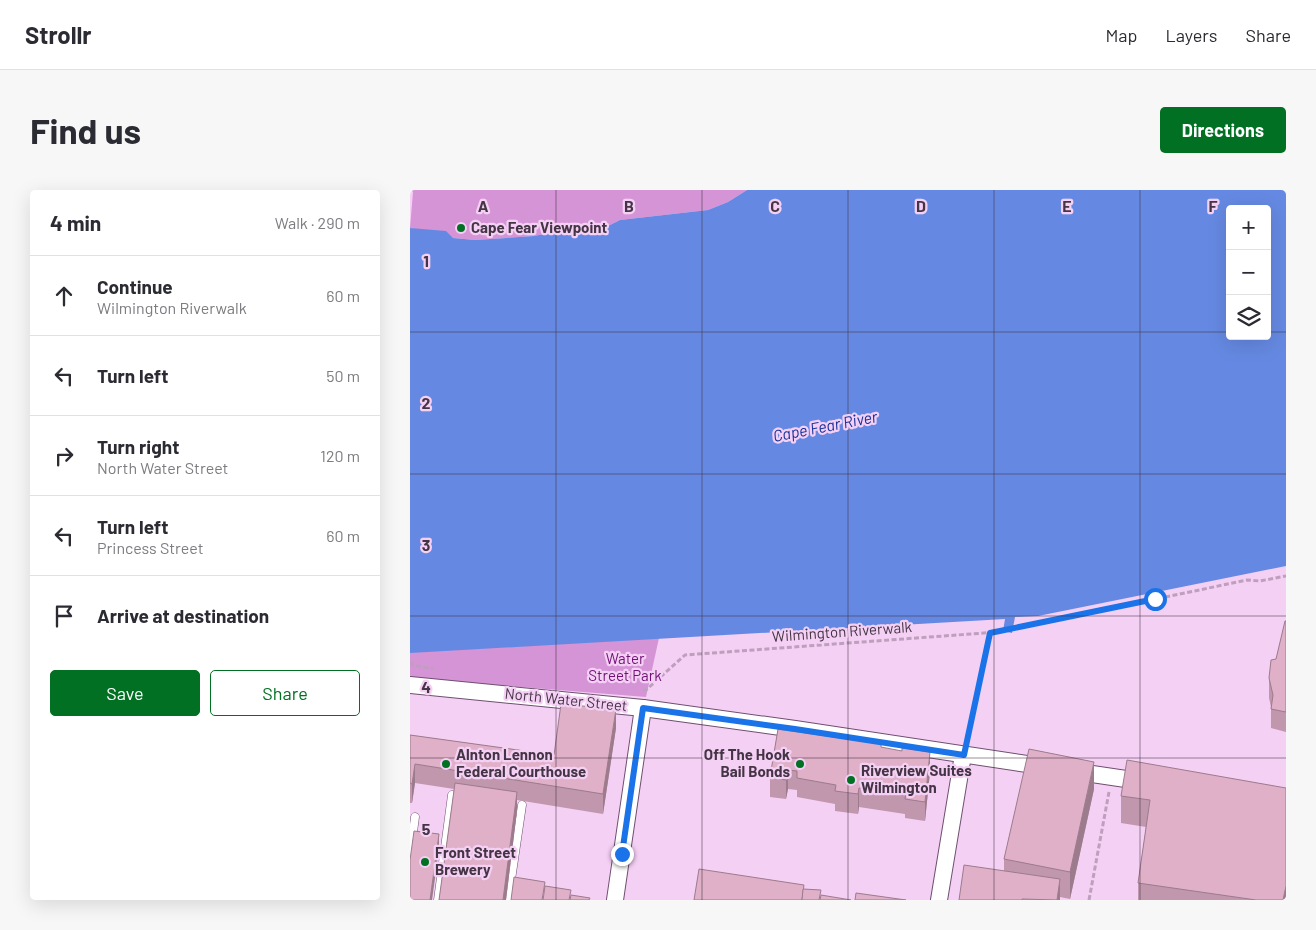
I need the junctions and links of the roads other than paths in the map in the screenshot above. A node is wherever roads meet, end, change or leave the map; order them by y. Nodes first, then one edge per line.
1 (410, 685) edge
2 (643, 708) junction
3 (964, 755) junction
4 (1166, 785) edge
5 (452, 795) edge
6 (522, 805) dead end
7 (415, 817) dead end
8 (410, 854) edge
9 (438, 900) edge
10 (508, 900) edge
11 (615, 900) edge
12 (939, 900) edge

1 - 2 street, North Water Street
2 - 3 street, North Water Street
2 - 11 street
3 - 4 street, North Water Street
3 - 12 street
5 - 9 lane
6 - 10 lane
7 - 8 lane

